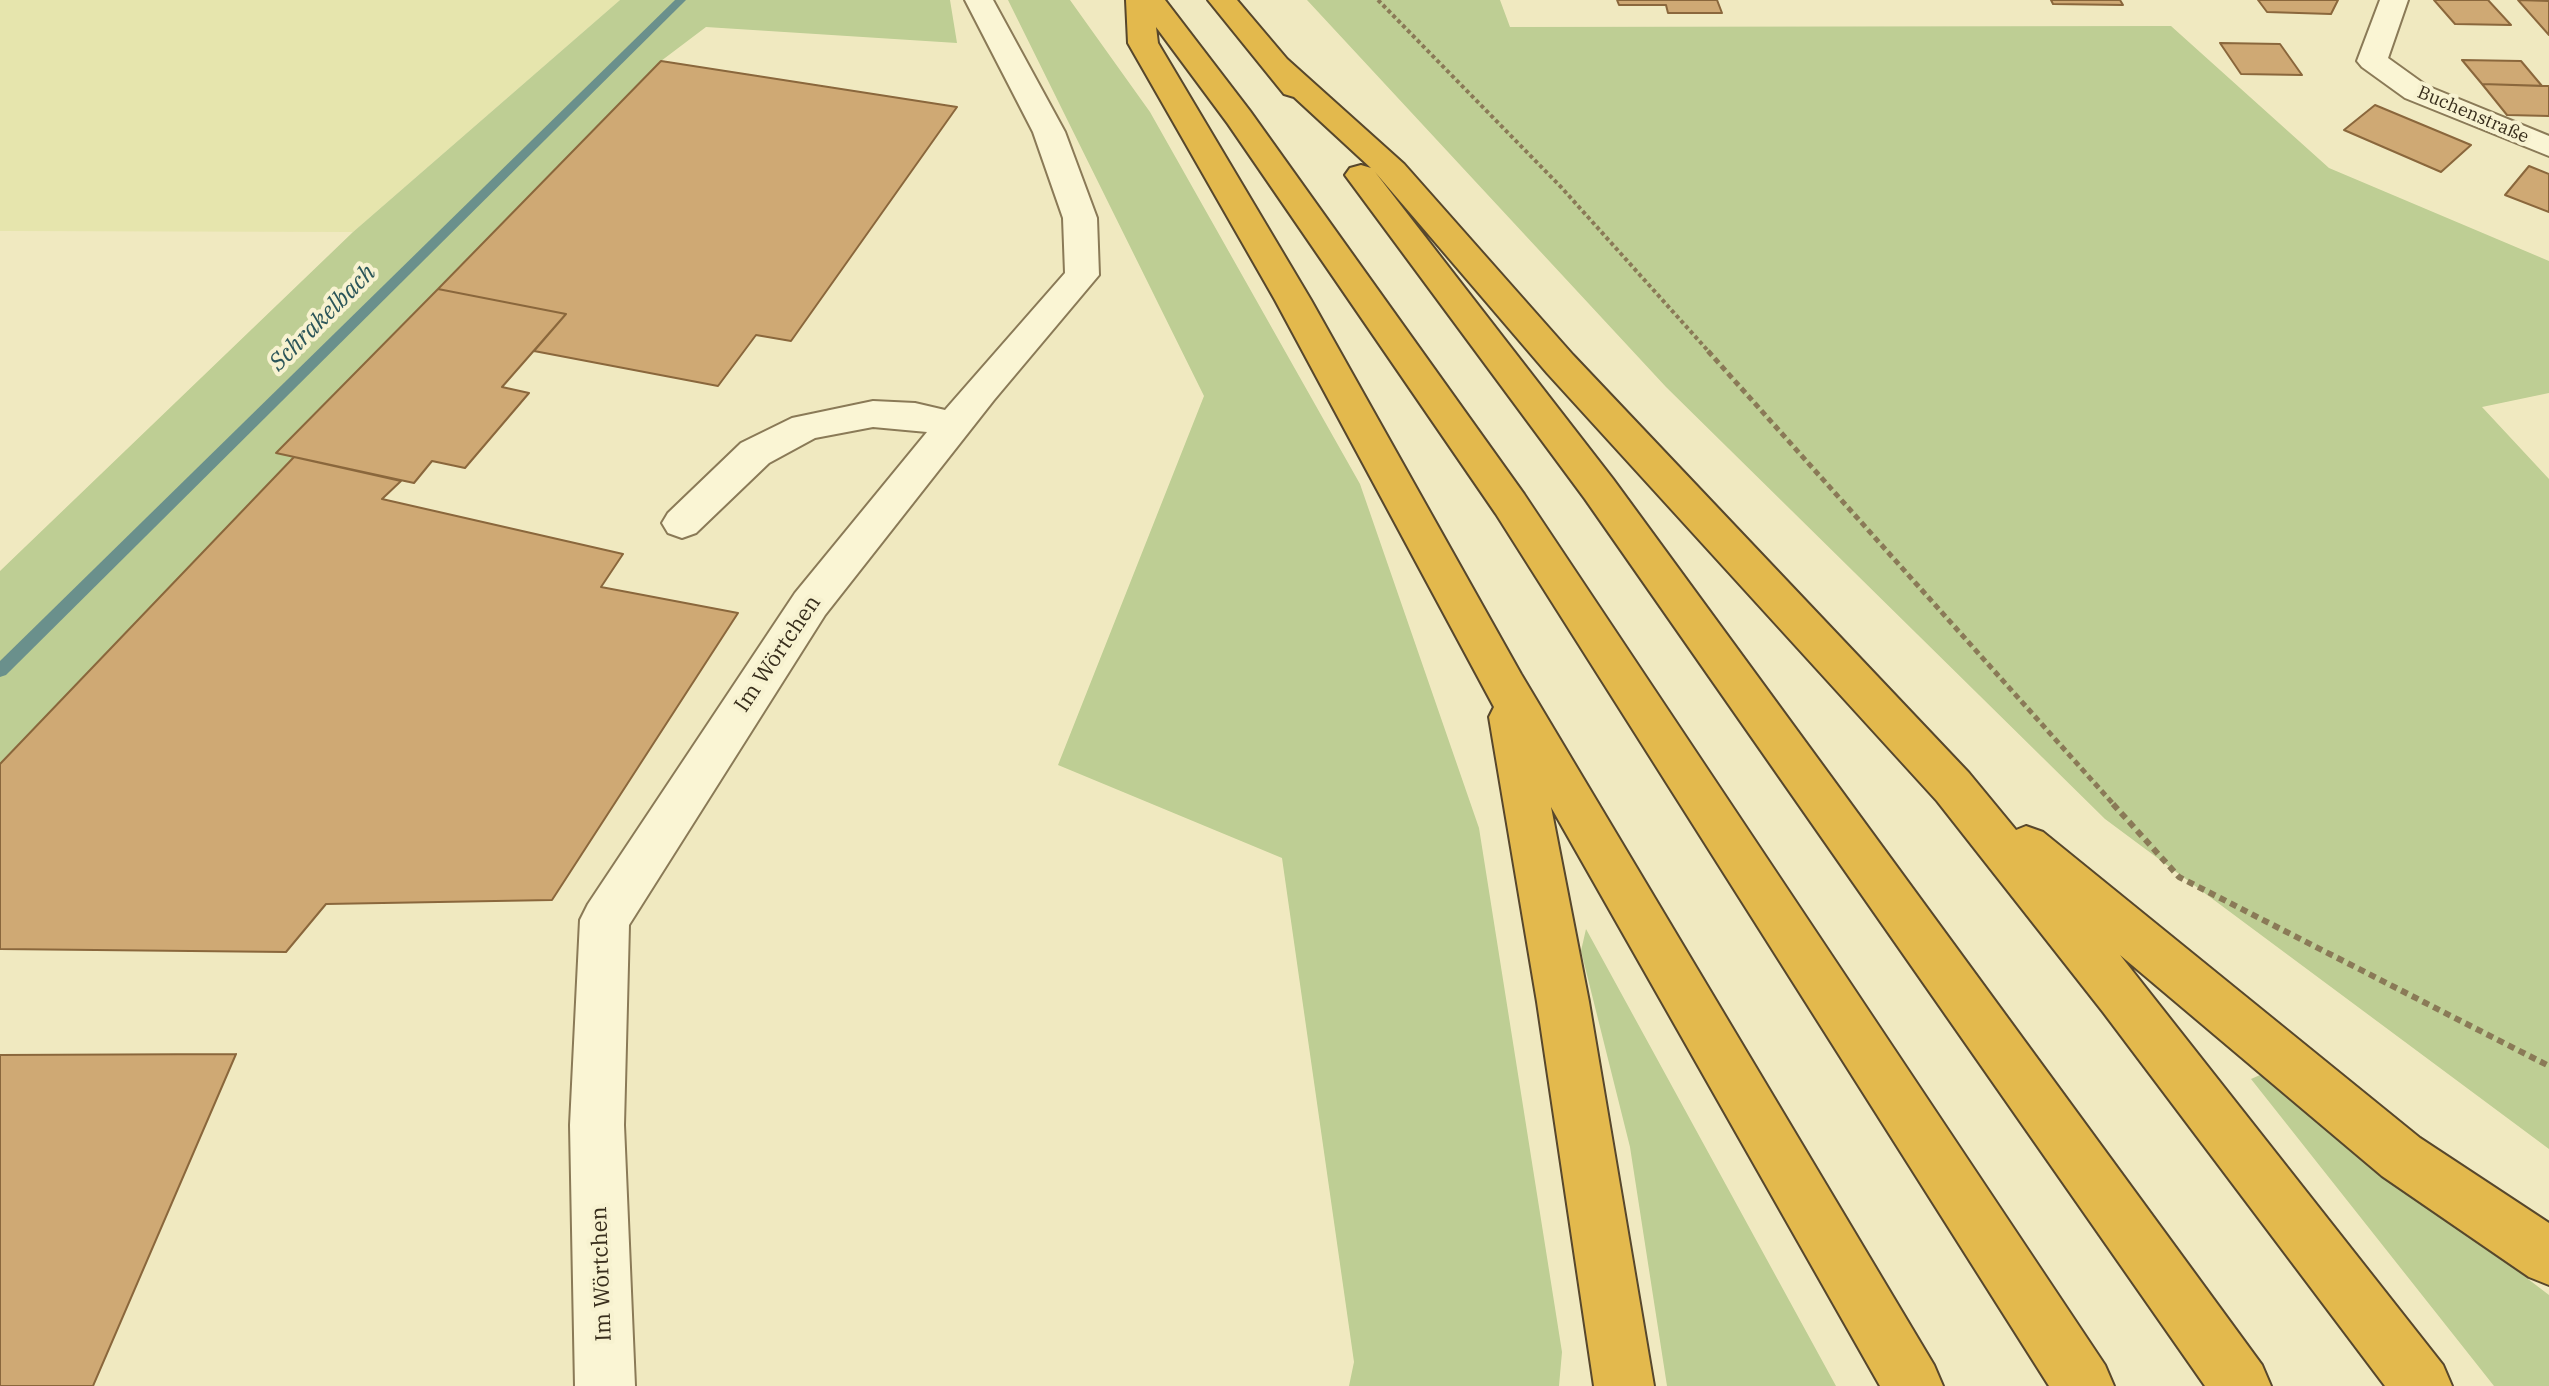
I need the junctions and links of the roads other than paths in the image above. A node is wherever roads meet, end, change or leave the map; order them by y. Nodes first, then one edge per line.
1 (979, 0) edge
2 (1140, 0) edge
3 (1151, 0) edge
4 (1222, 0) edge
5 (2394, 0) edge
6 (1278, 66) junction
7 (2549, 147) edge
8 (953, 425) junction
9 (682, 523) dead end
10 (1505, 687) junction
11 (1953, 787) junction
12 (2549, 1257) edge
13 (605, 1386) edge
14 (1624, 1386) edge
15 (1913, 1386) edge
16 (2084, 1386) edge
17 (2241, 1386) edge
18 (2422, 1386) edge

1 - 8 street, Im Wörtchen
2 - 10 highway
3 - 16 highway
4 - 6 highway
5 - 7 street, Buchenstraße
6 - 11 highway
6 - 17 highway
8 - 9 street
8 - 13 street, Im Wörtchen
10 - 14 highway
10 - 15 highway
11 - 12 highway
11 - 18 highway

